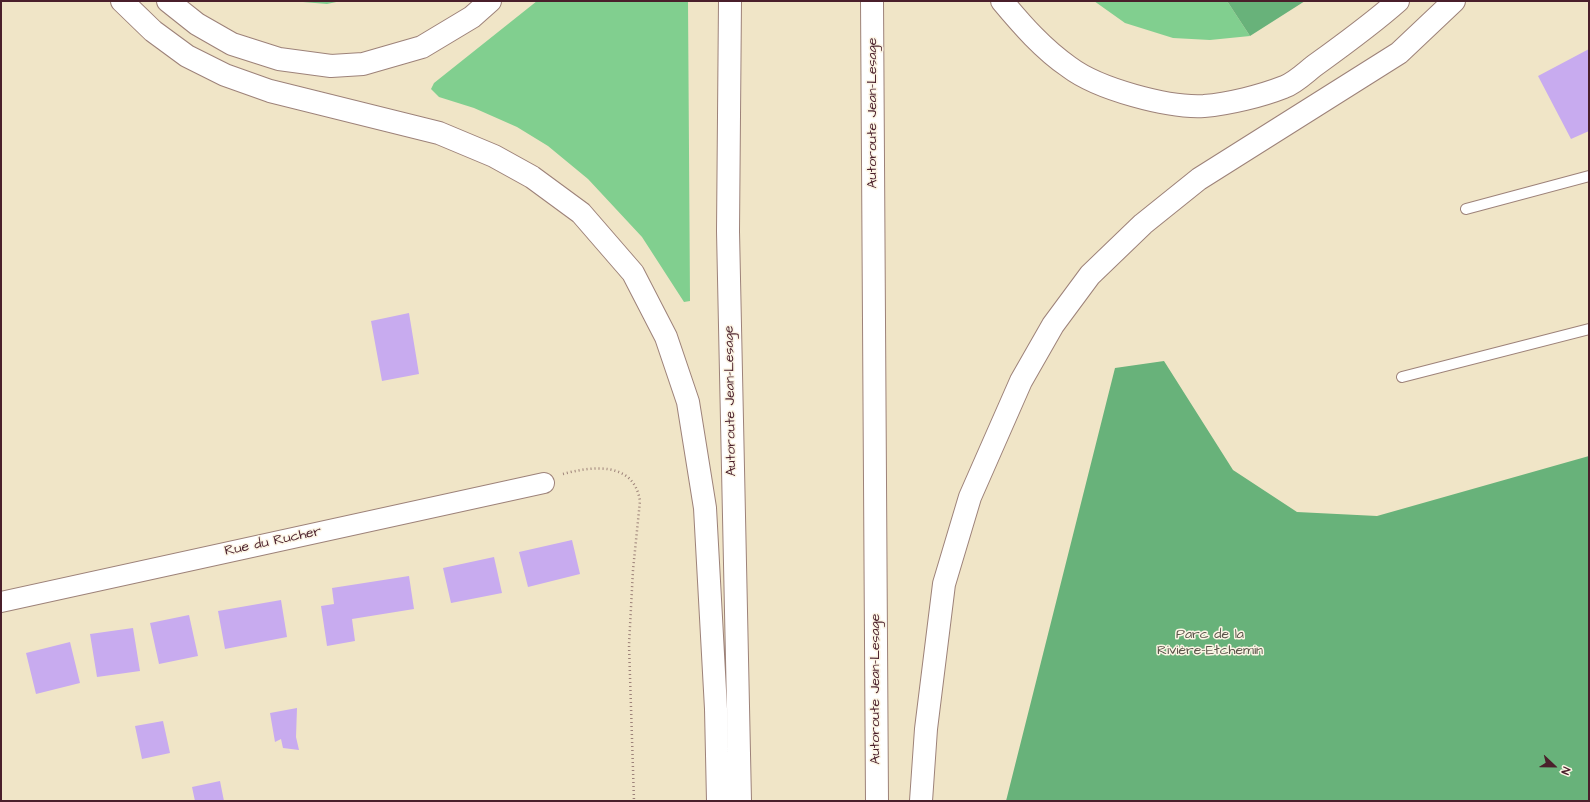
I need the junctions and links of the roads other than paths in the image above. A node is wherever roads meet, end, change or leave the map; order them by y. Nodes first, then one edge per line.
1 (122, 1) edge
2 (168, 1) edge
3 (490, 1) edge
4 (730, 1) edge
5 (872, 1) edge
6 (1002, 1) edge
7 (1398, 1) edge
8 (1454, 1) edge
9 (1589, 176) edge
10 (1466, 210) dead end
11 (1589, 329) edge
12 (1402, 377) dead end
13 (544, 483) road end
14 (1, 602) edge
15 (718, 801) edge
16 (740, 801) edge
17 (877, 801) edge
18 (921, 801) edge

1 - 15 highway
2 - 3 highway
4 - 16 highway, Autoroute Jean-Lesage
5 - 17 highway, Autoroute Jean-Lesage
6 - 7 highway
8 - 18 highway
9 - 10 lane
11 - 12 lane
13 - 14 street, Rue du Rucher

